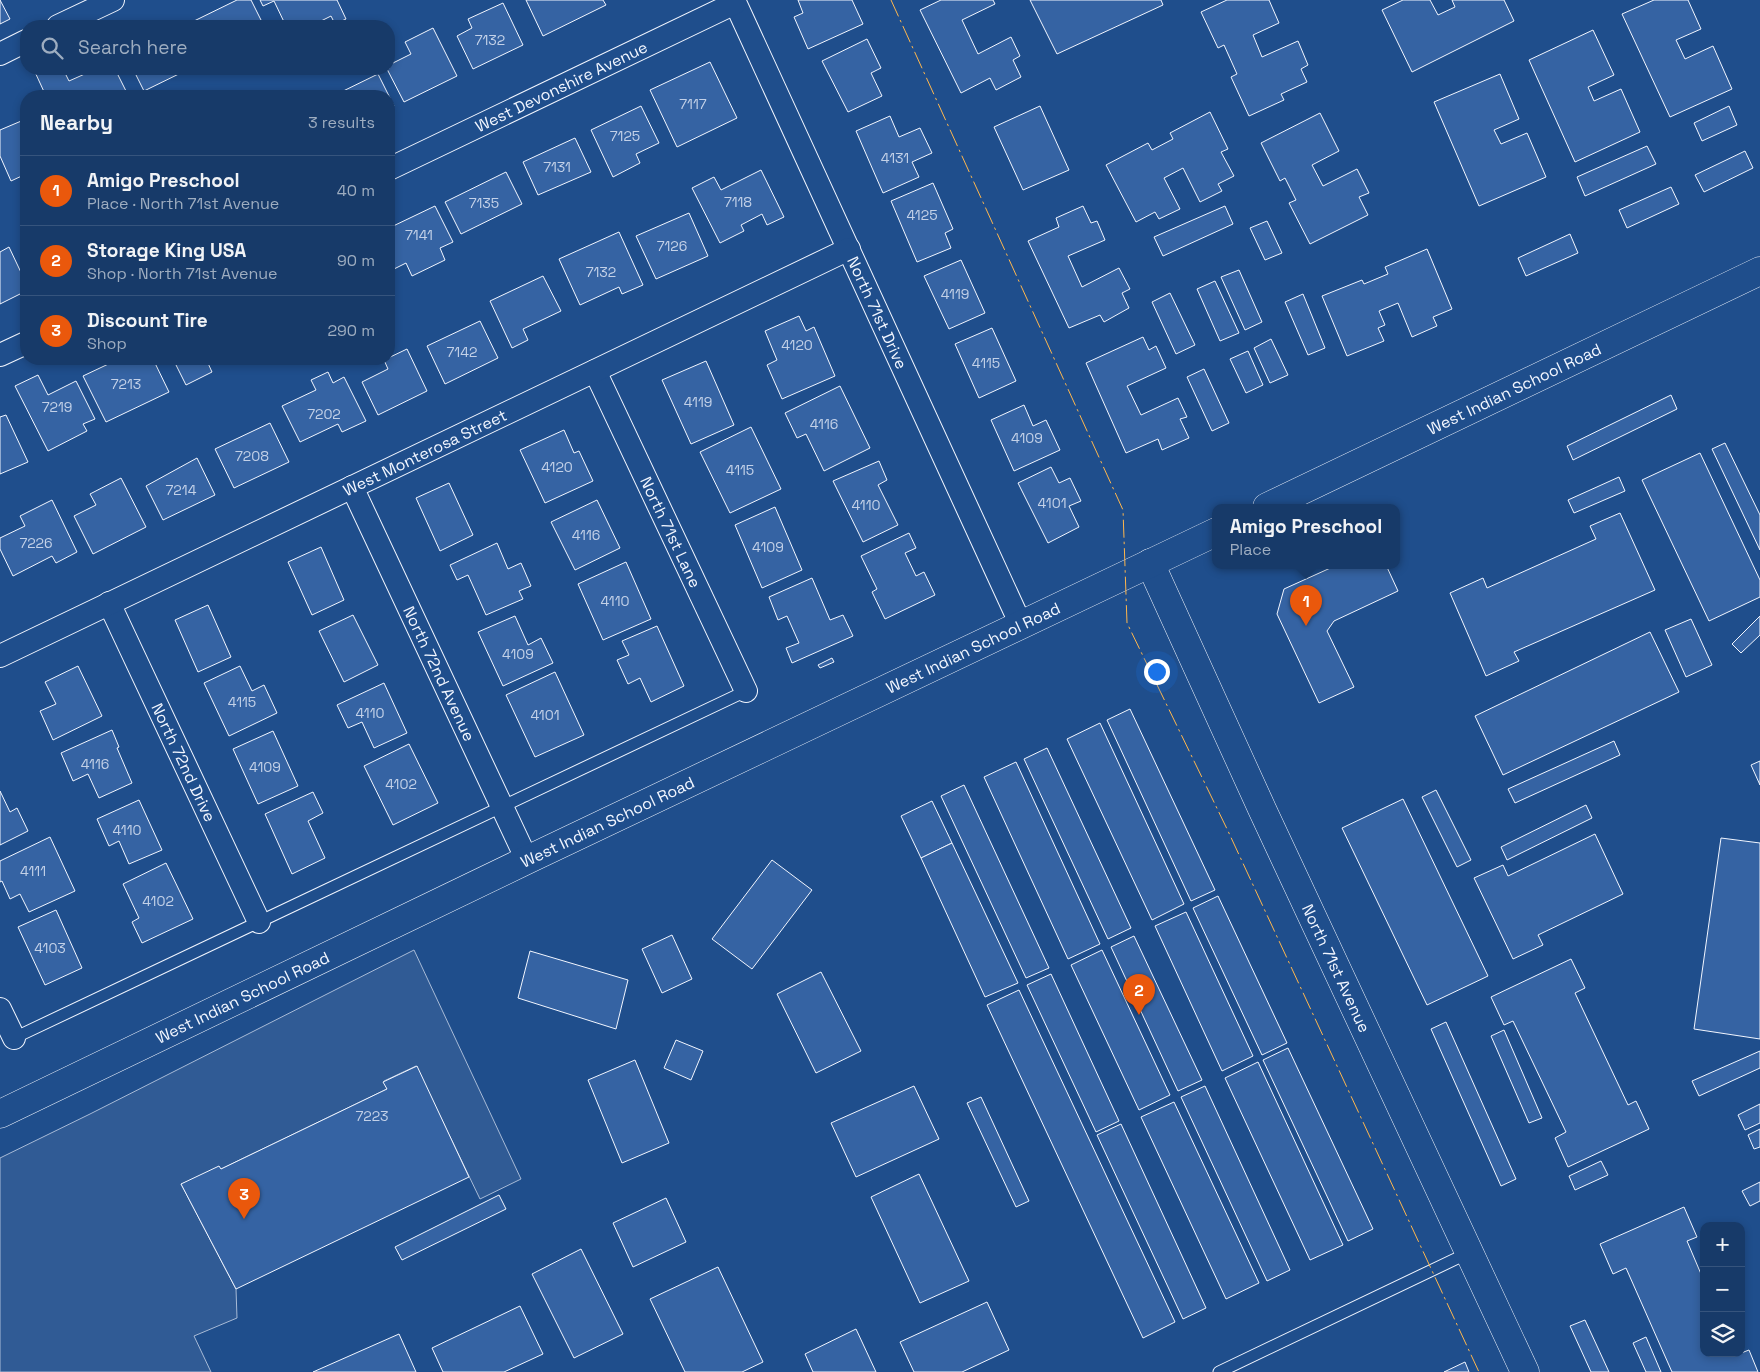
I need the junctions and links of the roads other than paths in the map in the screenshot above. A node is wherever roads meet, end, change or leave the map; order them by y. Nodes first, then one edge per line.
1 (113, 0) edge
2 (734, 1) edge
3 (71, 20) edge
4 (20, 44) edge
5 (0, 54) edge
6 (395, 166) edge
7 (849, 250) junction
8 (1760, 271) edge
9 (20, 346) edge
10 (0, 355) edge
11 (595, 371) junction
12 (352, 487) junction
13 (1274, 504) edge
14 (1212, 534) edge
15 (1150, 563) junction
16 (109, 603) junction
17 (1020, 625) junction
18 (0, 656) edge
19 (746, 691) joint
20 (502, 807) junction
21 (527, 860) junction
22 (259, 922) junction
23 (0, 1009) edge
24 (14, 1038) joint
25 (0, 1114) edge
26 (1468, 1253) junction
27 (1219, 1372) edge
28 (1525, 1372) edge

1 - 3 street
2 - 6 street, West Devonshire Avenue
2 - 7 street, North 71st Drive
4 - 5 street
7 - 11 street, West Monterosa Street
7 - 17 street, North 71st Drive
8 - 13 main road, West Indian School Road
9 - 10 street
11 - 12 street, West Monterosa Street
11 - 19 street, North 71st Lane
12 - 16 street, West Monterosa Street
12 - 20 street, North 72nd Avenue
14 - 15 main road, West Indian School Road
15 - 17 main road, West Indian School Road
15 - 26 main road, North 71st Avenue
16 - 18 street, West Monterosa Street
16 - 22 street, North 72nd Drive
17 - 21 main road, West Indian School Road
19 - 20 lane
20 - 21 street, North 72nd Avenue
20 - 22 lane
21 - 25 main road, West Indian School Road
22 - 24 lane
23 - 24 street
26 - 27 lane
26 - 28 main road, North 71st Avenue

